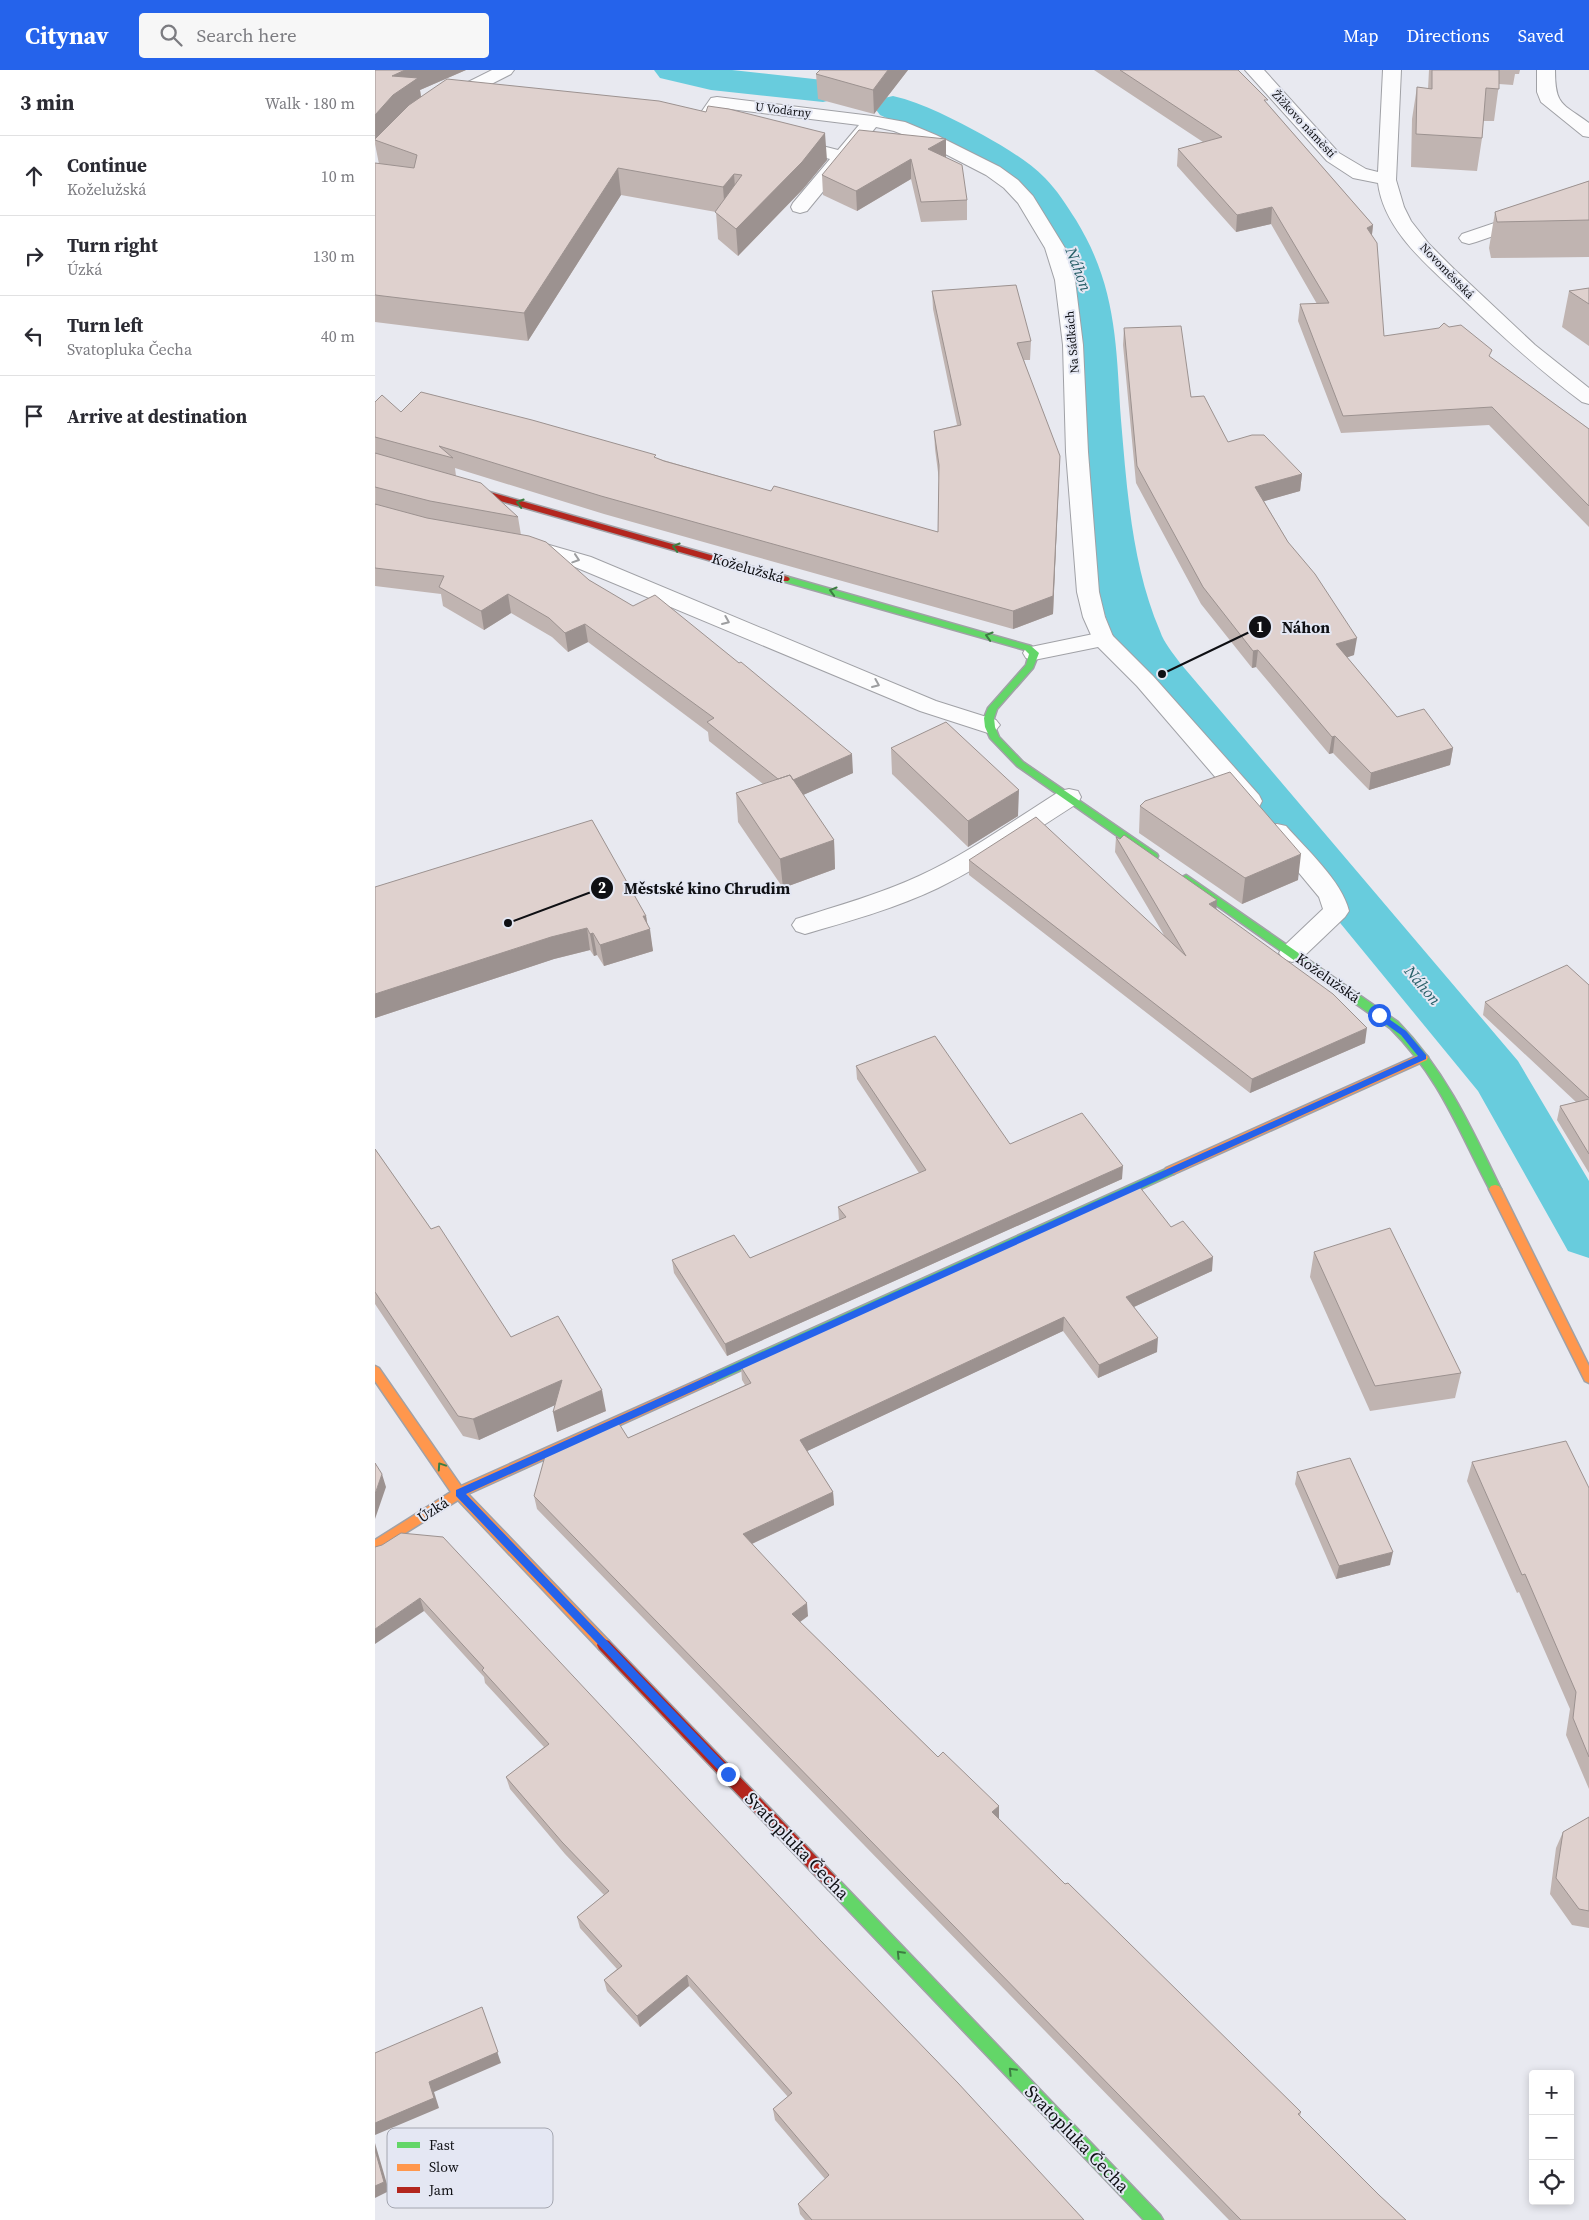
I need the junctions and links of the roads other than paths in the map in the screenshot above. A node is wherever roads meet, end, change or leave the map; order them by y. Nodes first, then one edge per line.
1 (505, 70) edge
2 (1254, 70) edge
3 (1392, 70) edge
4 (1546, 70) edge
5 (476, 85) junction
6 (505, 92) edge
7 (430, 110) edge
8 (873, 121) junction
9 (899, 126) joint
10 (741, 130) edge
11 (1589, 132) edge
12 (778, 140) edge
13 (843, 157) junction
14 (1387, 179) junction
15 (1589, 197) edge
16 (801, 207) dead end
17 (1469, 238) dead end
18 (1589, 398) edge
19 (442, 481) edge
20 (507, 542) edge
21 (1103, 638) junction
22 (1034, 653) junction
23 (988, 725) junction
24 (1069, 797) junction
25 (1159, 860) edge
26 (1175, 871) edge
27 (805, 925) dead end
28 (1292, 952) junction
29 (1423, 1057) junction
30 (375, 1371) edge
31 (1589, 1378) edge
32 (459, 1493) junction
33 (375, 1547) edge
34 (1155, 2220) edge

1 - 5 street
2 - 14 street, Žižkovo náměstí
3 - 14 street, Novoměstská
4 - 11 street
5 - 6 street
5 - 7 street
8 - 9 street, U Vodárny
8 - 10 street, U Vodárny
8 - 13 street
9 - 21 street, Na Sádkách
12 - 13 street
13 - 16 street
14 - 18 street, Novoměstská
15 - 17 street
22 -> 19 street, Koželužská
20 -> 23 street
21 - 22 street
21 - 28 street
22 - 23 street
23 - 24 street
24 - 25 street
24 - 27 street
26 - 28 street, Koželužská
28 - 29 street, Koželužská
29 - 31 street, Koželužská
29 - 32 street, Úzká
32 -> 30 street, Svatopluka Čecha
32 - 33 street, Úzká
34 -> 32 street, Svatopluka Čecha

